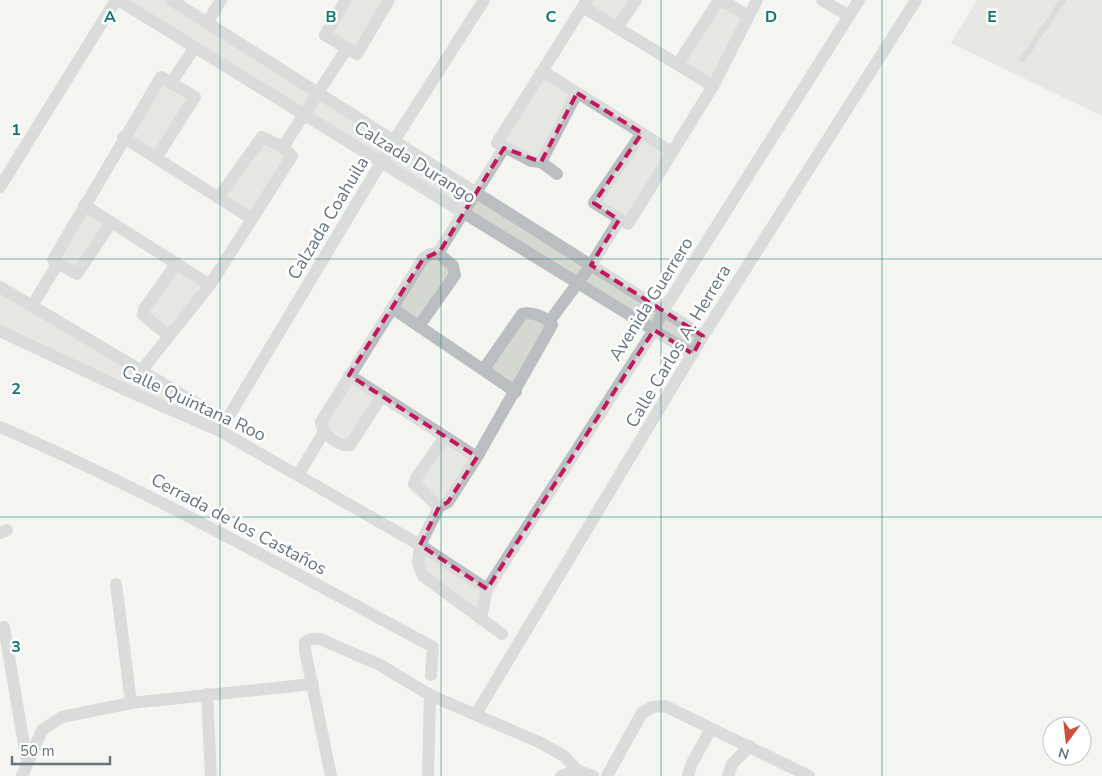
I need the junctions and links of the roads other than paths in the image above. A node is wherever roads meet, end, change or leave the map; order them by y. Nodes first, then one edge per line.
1 (118, 0) edge
2 (171, 0) edge
3 (221, 0) edge
4 (346, 0) edge
5 (390, 0) edge
6 (484, 0) edge
7 (636, 0) edge
8 (757, 0) edge
9 (822, 0) edge
10 (859, 0) edge
11 (916, 0) edge
12 (1063, 0) edge
13 (585, 4) edge
14 (748, 16) junction
15 (849, 16) junction
16 (207, 23) junction
17 (617, 28) junction
18 (195, 47) junction
19 (347, 48) junction
20 (1023, 59) dead end
21 (678, 64) junction
22 (544, 72) junction
23 (171, 83) junction
24 (713, 86) junction
25 (319, 93) junction
26 (577, 93) junction
27 (304, 114) junction
28 (642, 133) junction
29 (123, 137) junction
30 (394, 141) junction
31 (283, 147) junction
32 (504, 148) junction
33 (672, 152) junction
34 (156, 158) junction
35 (382, 162) junction
36 (541, 162) junction
37 (557, 174) dead end
38 (0, 187) edge
39 (477, 193) junction
40 (218, 198) junction
41 (84, 205) junction
42 (464, 213) junction
43 (252, 219) junction
44 (619, 220) junction
45 (111, 224) junction
46 (438, 253) junction
47 (58, 263) junction
48 (177, 263) junction
49 (591, 265) junction
50 (578, 284) junction
51 (210, 285) junction
52 (0, 287) edge
53 (32, 306) junction
54 (392, 308) junction
55 (663, 311) junction
56 (549, 322) junction
57 (418, 326) junction
58 (654, 330) junction
59 (0, 331) edge
60 (169, 336) junction
61 (704, 336) junction
62 (692, 354) junction
63 (484, 369) junction
64 (141, 371) junction
65 (350, 375) junction
66 (516, 392) junction
67 (382, 396) junction
68 (223, 426) junction
69 (0, 427) edge
70 (324, 432) junction
71 (445, 437) junction
72 (477, 457) junction
73 (298, 474) junction
74 (439, 507) junction
75 (420, 545) junction
76 (116, 584) dead end
77 (487, 590) junction
78 (481, 619) junction
79 (4, 627) dead end
80 (502, 634) dead end
81 (431, 675) dead end
82 (313, 684) junction
83 (206, 694) junction
84 (430, 695) junction
85 (131, 702) junction
86 (476, 714) junction
87 (711, 729) junction
88 (750, 746) junction
89 (26, 762) junction
90 (577, 770) junction
91 (22, 776) edge
92 (212, 776) edge
93 (331, 776) edge
94 (428, 776) edge
95 (561, 776) edge
96 (593, 776) edge
97 (607, 776) edge
98 (688, 776) edge
99 (728, 776) edge
100 (809, 776) edge

1 - 18 street, Calzada Durango
1 - 38 street
2 - 16 street, Calzada Durango
3 - 16 street
4 - 19 street
5 - 19 street
6 - 30 street, Calzada Coahuila
7 - 17 street
8 - 14 street
9 - 15 street
10 - 15 street, Avenida Guerrero
11 - 61 street, Calle Carlos A. Herrera
12 - 20 lane
13 - 17 street
13 - 22 street
14 - 21 street
14 - 24 street
15 - 55 street, Avenida Guerrero
16 - 25 street, Calzada Durango
17 - 21 street
18 - 23 street
18 - 27 street, Calzada Durango
19 - 25 street
21 - 24 street
22 - 26 street
22 - 32 street
23 - 29 street
23 - 34 street
24 - 33 street
25 - 27 street
25 - 30 street, Calzada Durango
26 - 28 street
26 - 36 street
27 - 31 street
27 - 35 street, Calzada Durango
28 - 33 street
28 - 44 street
29 - 34 street
29 - 41 street
30 - 35 street, Calzada Coahuila
30 - 39 street, Calzada Durango
31 - 40 street
31 - 43 street
32 - 36 street
32 - 39 street
33 - 44 street
34 - 40 street
35 - 42 street, Calzada Durango
35 - 68 street, Calzada Coahuila
36 - 37 street
39 - 42 street
39 - 49 street, Calzada Durango
40 - 43 street
41 - 45 street
41 - 47 street
42 - 46 street
42 - 50 street, Calzada Durango
43 - 51 street
44 - 49 street
45 - 47 street
45 - 48 street
46 - 54 street
46 - 57 street
47 - 53 street
48 - 51 street
48 - 60 street
49 - 50 street
49 - 55 street, Calzada Durango
50 - 56 street
50 - 58 street, Calzada Durango
51 - 60 street
52 - 53 street, Calle Quintana Roo
53 - 64 street, Calle Quintana Roo
54 - 57 street
54 - 65 street
55 - 58 street, Avenida Guerrero
55 - 61 street, Calzada Durango
56 - 63 street
56 - 66 street
57 - 63 street
58 - 62 street, Calzada Durango
58 - 77 street, Avenida Guerrero
59 - 68 street, Calle Quintana Roo
60 - 64 street
61 - 62 street, Calle Carlos A. Herrera
62 - 86 street, Calle Carlos A. Herrera
63 - 66 street
64 - 68 street, Calle Quintana Roo
65 - 67 street
65 - 70 street
66 - 72 street
67 - 70 street
67 - 71 street
68 - 73 street, Calle Quintana Roo
69 - 81 street, Cerrada de los Castaños
70 - 73 street
71 - 72 street
71 - 74 street
72 - 74 street
73 - 75 street, Calle Quintana Roo
74 - 75 street
75 - 77 street, Calle Quintana Roo
75 - 78 street
76 - 85 street
77 - 78 street, Avenida Guerrero
78 - 80 street
79 - 89 street
82 - 83 street
82 - 84 street
82 - 93 street
83 - 85 street
83 - 92 street
84 - 86 street
84 - 94 street
85 - 89 street
86 - 90 street
87 - 88 street
87 - 97 street
87 - 98 street
88 - 99 street
88 - 100 street
89 - 91 street
90 - 95 street
90 - 96 street

